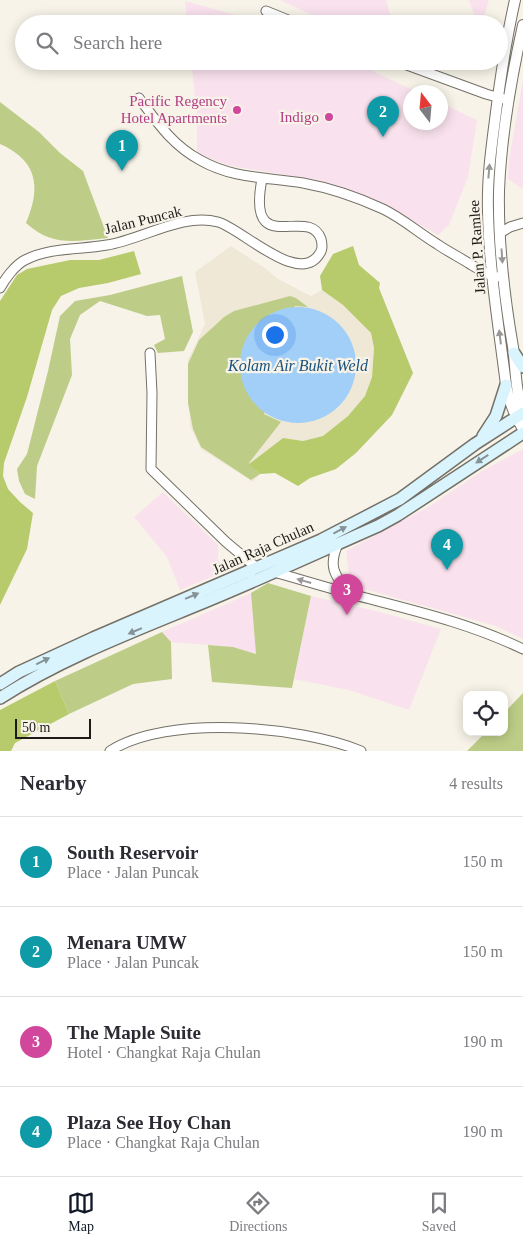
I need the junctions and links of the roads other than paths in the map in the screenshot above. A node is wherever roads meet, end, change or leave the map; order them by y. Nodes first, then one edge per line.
1 (515, 0) edge
2 (266, 11) dead end
3 (276, 15) edge
4 (523, 25) edge
5 (508, 32) edge
6 (508, 50) edge
7 (518, 51) junction
8 (422, 70) edge
9 (501, 70) edge
10 (498, 97) junction
11 (139, 98) dead end
12 (510, 100) junction
13 (262, 179) junction
14 (523, 223) edge
15 (500, 233) junction
16 (492, 276) junction
17 (503, 278) junction
18 (0, 288) edge
19 (150, 353) dead end
20 (514, 353) junction
21 (523, 367) edge
22 (506, 385) junction
23 (521, 413) edge
24 (523, 429) edge
25 (523, 433) edge
26 (475, 444) junction
27 (338, 544) junction
28 (257, 568) junction
29 (274, 572) junction
30 (350, 593) junction
31 (523, 649) edge
32 (0, 684) edge
33 (0, 698) edge
34 (110, 751) edge
35 (361, 751) edge

1 - 5 street, Jalan P. Ramlee
2 - 3 street
4 - 7 street, Jalan P. Ramlee
6 - 7 street
7 - 12 street, Jalan P. Ramlee
8 - 10 street
9 - 10 street, Jalan P. Ramlee
10 - 12 street
16 -> 10 street, Jalan P. Ramlee
11 - 13 street
12 - 15 street, Jalan P. Ramlee
13 - 16 street
13 - 18 street, Jalan Puncak
14 - 15 street
15 -> 17 street, Jalan P. Ramlee
16 - 17 street
22 -> 16 street, Jalan P. Ramlee
17 - 20 street, Jalan P. Ramlee
19 - 28 street
20 - 21 main road
20 - 23 street, Jalan P. Ramlee
22 - 23 street, Jalan P. Ramlee
22 - 26 main road
23 - 24 street, Jalan P. Ramlee
23 - 26 main road, Jalan Raja Chulan
25 -> 27 main road, Jalan Raja Chulan
28 -> 26 main road, Jalan Raja Chulan
27 - 29 main road, Jalan Raja Chulan
27 - 30 street
32 -> 28 main road, Jalan Raja Chulan
30 -> 29 street
29 -> 33 main road, Jalan Raja Chulan
30 - 31 street
34 - 35 street

